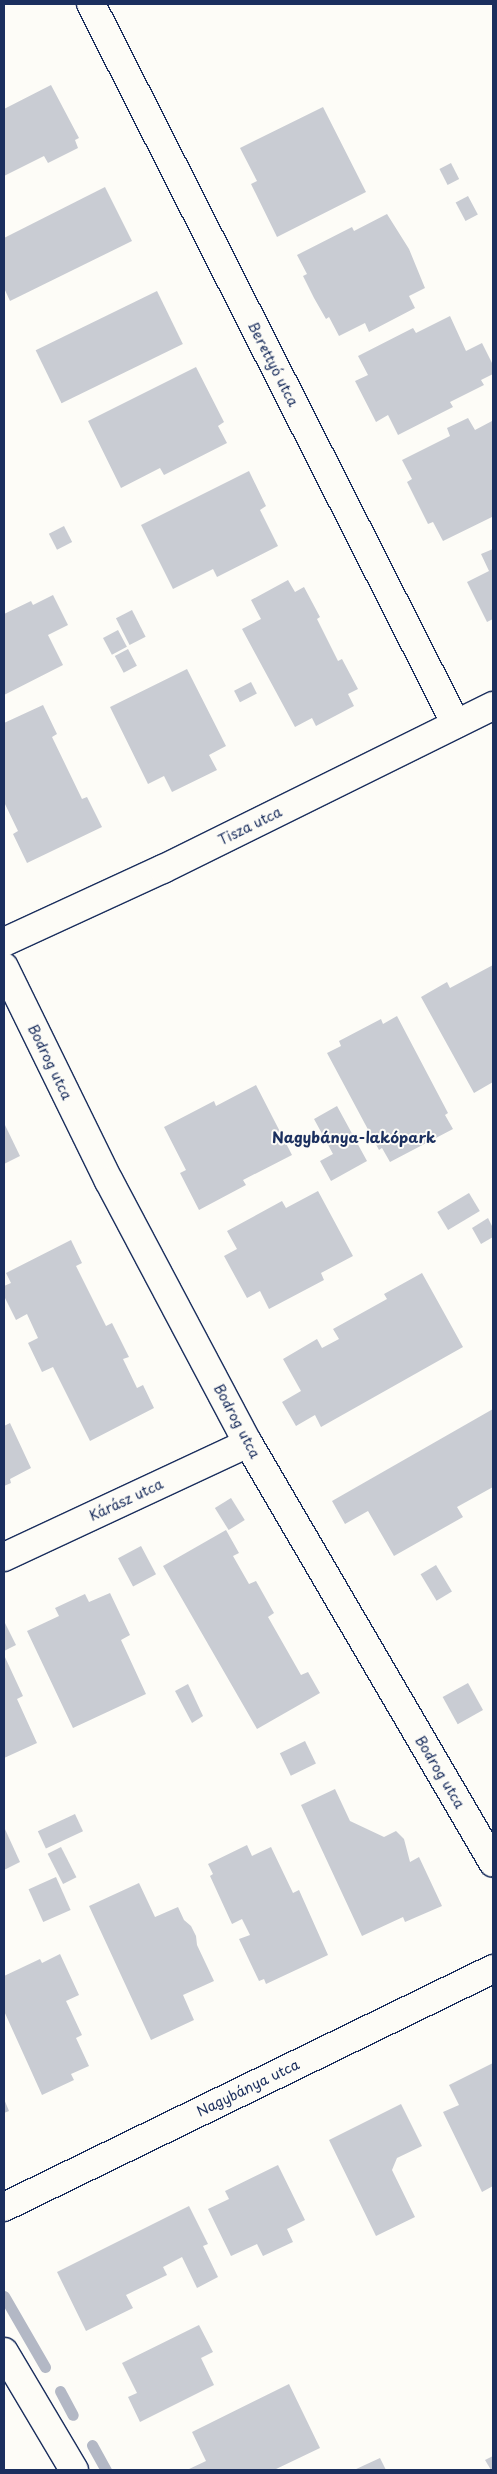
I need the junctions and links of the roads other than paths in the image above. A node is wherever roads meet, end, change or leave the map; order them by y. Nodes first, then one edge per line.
1 (91, 4) edge
2 (493, 706) edge
3 (456, 724) junction
4 (4, 942) edge
5 (4, 967) edge
6 (248, 1443) junction
7 (4, 1557) edge
8 (493, 1863) edge
9 (493, 1969) edge
10 (4, 2207) edge
11 (4, 2352) edge
12 (74, 2470) edge

1 - 3 street, Berettyó utca
2 - 3 street, Tisza utca
3 - 4 street, Tisza utca
5 - 6 street, Bodrog utca
6 - 7 street, Kárász utca
6 - 8 street, Bodrog utca
9 - 10 street, Nagybánya utca
11 - 12 street

